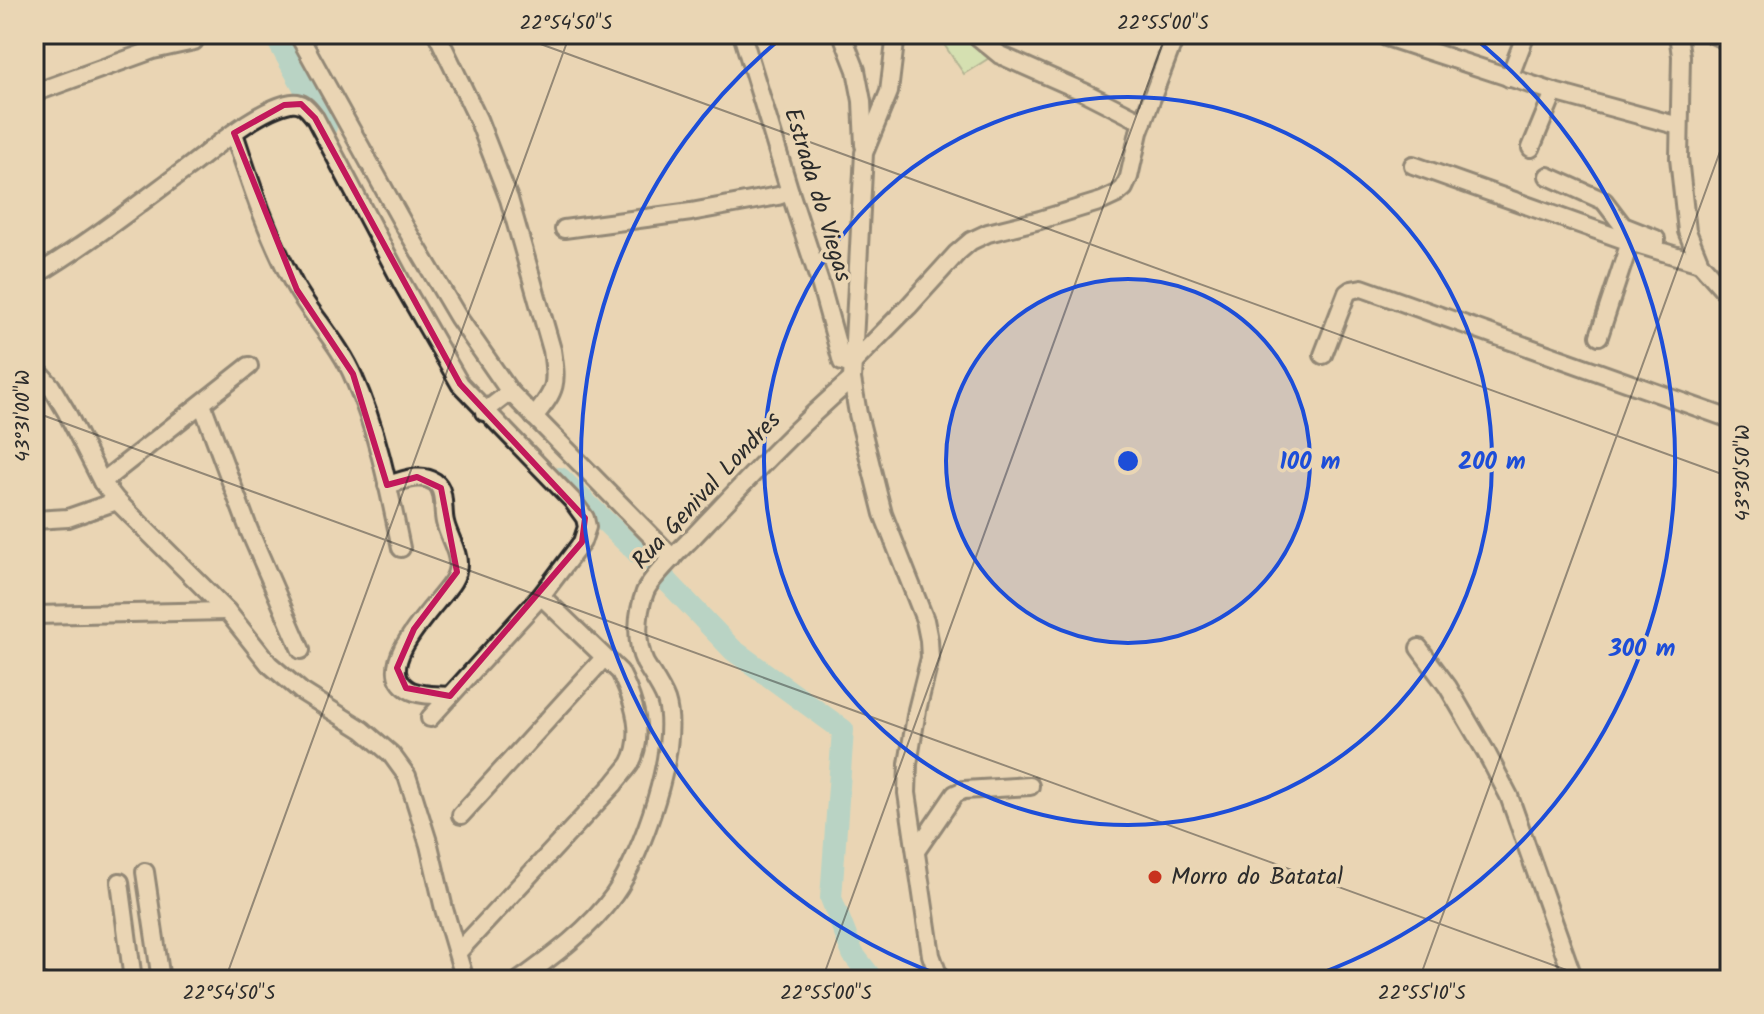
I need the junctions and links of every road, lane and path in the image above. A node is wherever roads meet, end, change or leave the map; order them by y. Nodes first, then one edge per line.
1 (298, 34) edge
2 (437, 34) edge
3 (742, 34) edge
4 (842, 34) edge
5 (896, 34) edge
6 (1176, 34) edge
7 (1526, 34) edge
8 (1678, 34) edge
9 (1712, 34) edge
10 (977, 36) edge
11 (1386, 37) dead end
12 (194, 41) dead end
13 (1730, 42) edge
14 (1509, 78) junction
15 (1554, 92) junction
16 (34, 93) edge
17 (1143, 122) junction
18 (1679, 126) junction
19 (234, 133) junction
20 (1531, 148) dead end
21 (864, 153) junction
22 (1413, 165) dead end
23 (1548, 176) dead end
24 (790, 192) junction
25 (564, 229) dead end
26 (1630, 242) junction
27 (1698, 257) junction
28 (34, 276) edge
29 (1730, 297) edge
30 (1599, 336) dead end
31 (1323, 355) dead end
32 (34, 366) edge
33 (249, 366) dead end
34 (851, 372) junction
35 (510, 392) junction
36 (202, 404) junction
37 (484, 412) junction
38 (534, 417) junction
39 (1730, 419) edge
40 (102, 482) junction
41 (387, 485) junction
42 (117, 501) junction
43 (34, 520) edge
44 (401, 548) dead end
45 (671, 560) junction
46 (541, 596) junction
47 (227, 611) junction
48 (34, 615) edge
49 (1419, 648) dead end
50 (301, 650) dead end
51 (604, 658) junction
52 (450, 696) junction
53 (430, 718) dead end
54 (1030, 786) dead end
55 (461, 815) dead end
56 (916, 851) junction
57 (145, 872) dead end
58 (120, 882) dead end
59 (458, 952) junction
60 (133, 980) edge
61 (161, 980) edge
62 (465, 980) edge
63 (520, 980) edge
64 (940, 980) edge
65 (1574, 980) edge

1 - 35 street
2 - 38 street
3 - 24 street, Estrada do Viegas
4 - 21 street
5 - 21 street, Estrada do Viegas
6 - 17 street
7 - 14 street
8 - 18 street
9 - 13 street
10 - 17 street
11 - 14 street
12 - 16 street
14 - 15 street
15 - 18 street
15 - 20 street
17 - 34 street, Rua Genival Londres
18 - 27 street
19 - 28 street
19 - 37 street
19 - 41 street
21 - 34 street, Estrada do Viegas
22 - 26 street
23 - 27 street
24 - 25 street
24 - 34 street, Estrada do Viegas
26 - 27 street
26 - 30 street
27 - 29 street
31 - 39 street
32 - 40 street
33 - 36 street
34 - 45 street, Rua Genival Londres
34 - 56 street, Estrada do Viegas
35 - 37 street
35 - 38 street
36 - 40 street
36 - 50 street
37 - 46 street
38 - 45 street
40 - 42 street
41 - 44 street
41 - 52 street
42 - 43 street
42 - 47 street
45 - 63 street, Rua Genival Londres
46 - 51 street
46 - 52 street
47 - 48 street
47 - 59 street
49 - 65 street
51 - 55 street
51 - 59 street
52 - 53 street
54 - 56 street
56 - 64 street, Estrada do Viegas
57 - 61 street
58 - 60 street
59 - 62 street

